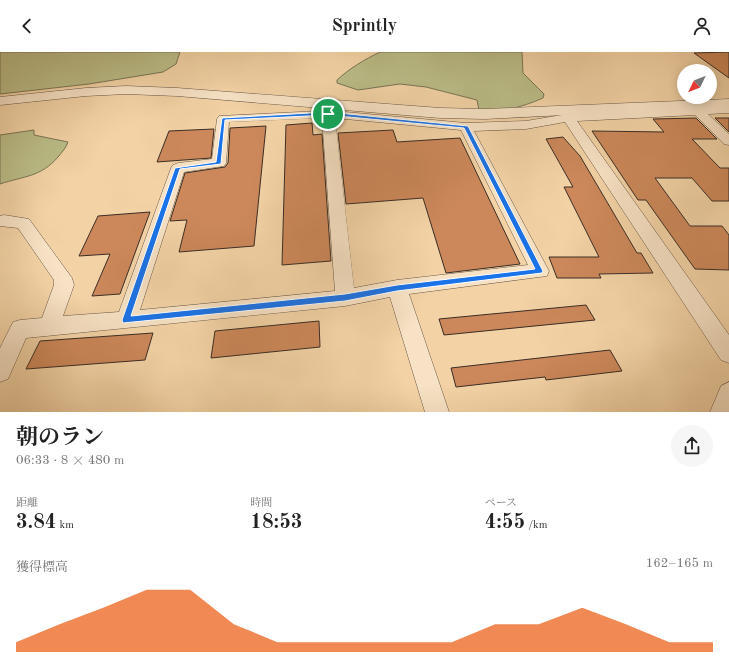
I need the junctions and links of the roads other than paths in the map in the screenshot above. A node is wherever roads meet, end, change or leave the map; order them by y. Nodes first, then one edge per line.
1 (0, 101) edge
2 (729, 102) edge
3 (327, 108) junction
4 (729, 109) edge
5 (697, 110) junction
6 (568, 118) junction
7 (466, 127) junction
8 (729, 141) edge
9 (4, 221) dead end
10 (397, 288) junction
11 (345, 298) junction
12 (126, 320) junction
13 (49, 326) junction
14 (729, 353) edge
15 (0, 371) edge
16 (729, 394) edge
17 (437, 412) edge
18 (722, 412) edge

1 - 3 street
2 - 3 street
3 - 7 street
3 - 11 street
3 - 12 street
4 - 5 street
5 - 6 street
5 - 8 street
6 - 7 street
6 - 14 street
7 - 10 street
9 - 13 street
10 - 11 street
10 - 17 street
11 - 12 street
12 - 13 street
13 - 15 street
16 - 18 street

